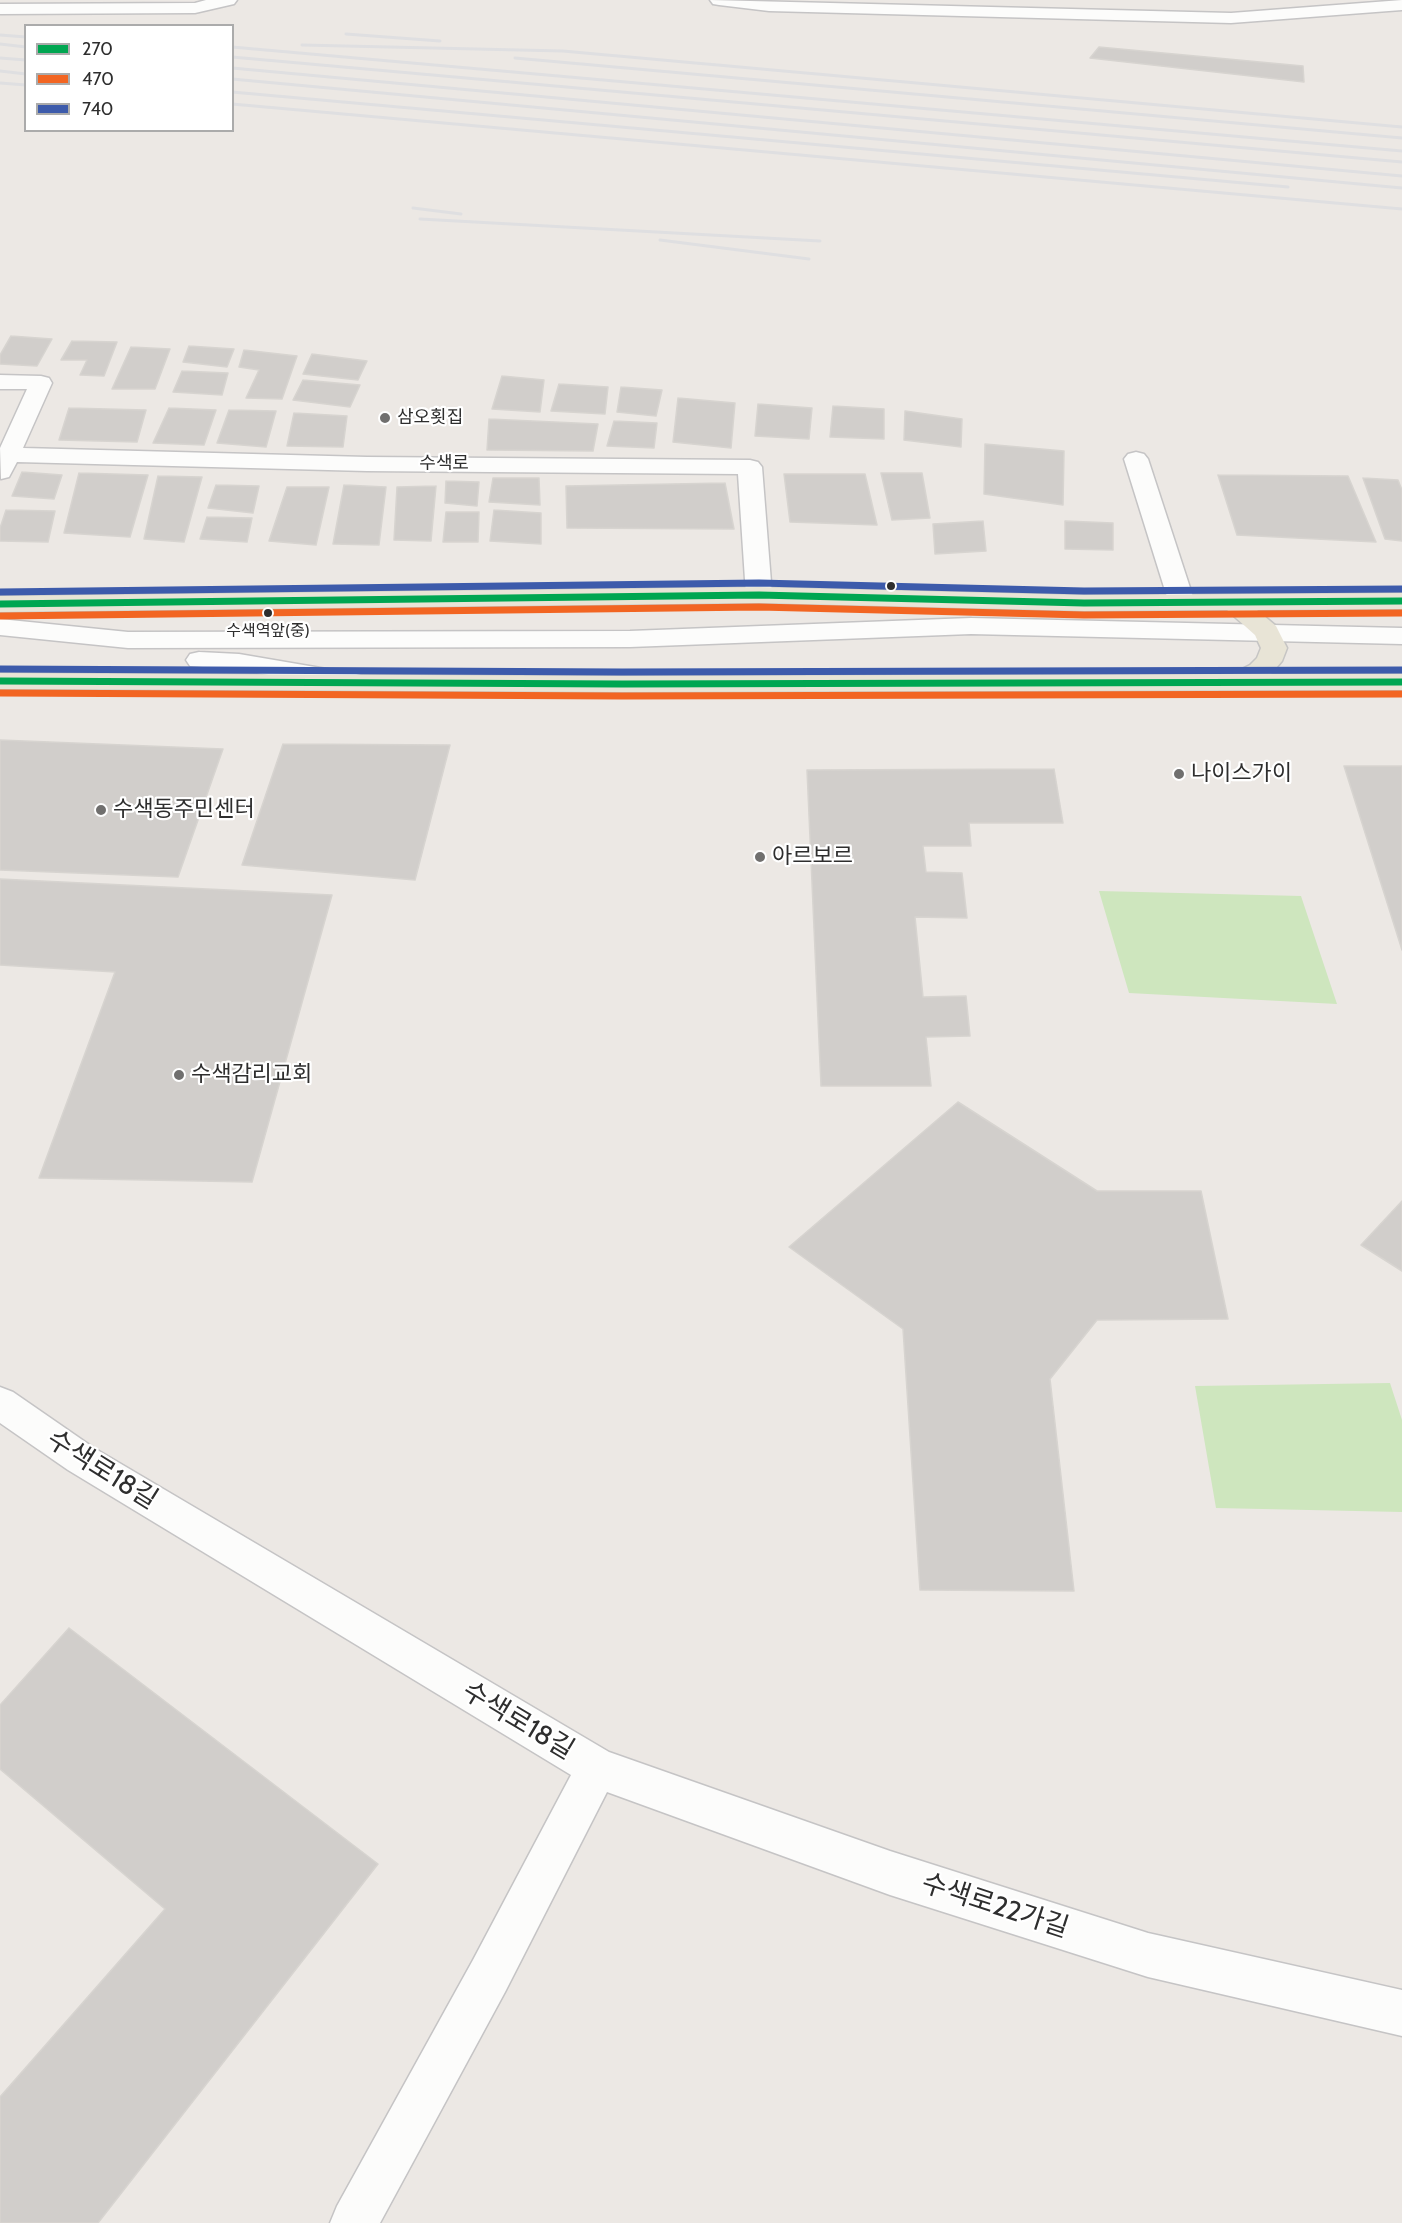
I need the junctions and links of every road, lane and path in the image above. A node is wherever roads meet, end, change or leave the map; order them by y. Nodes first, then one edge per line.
1 (228, 0) edge
2 (719, 0) edge
3 (1402, 5) edge
4 (0, 9) edge
5 (0, 382) edge
6 (1136, 459) dead end
7 (4, 465) edge
8 (759, 595) junction
9 (1180, 600) junction
10 (1402, 601) edge
11 (1233, 602) junction
12 (0, 604) edge
13 (0, 627) edge
14 (1267, 632) junction
15 (1402, 636) edge
16 (0, 646) edge
17 (0, 681) edge
18 (1240, 681) junction
19 (1402, 682) edge
20 (365, 683) junction
21 (0, 1403) edge
22 (597, 1768) junction
23 (1402, 2013) edge
24 (354, 2223) edge

1 - 4 street
2 - 3 street
5 - 7 street, 수색로
6 - 9 street
7 - 8 street, 수색로
8 - 9 main road
8 - 12 main road
9 - 11 main road
10 - 11 main road
11 - 14 main road
13 - 14 street
14 - 15 street
14 - 18 main road
16 - 20 street
17 - 20 main road
18 - 19 main road
18 - 20 main road
21 - 22 street, 수색로18길
22 - 23 street, 수색로22가길
22 - 24 street, 수색로18길

